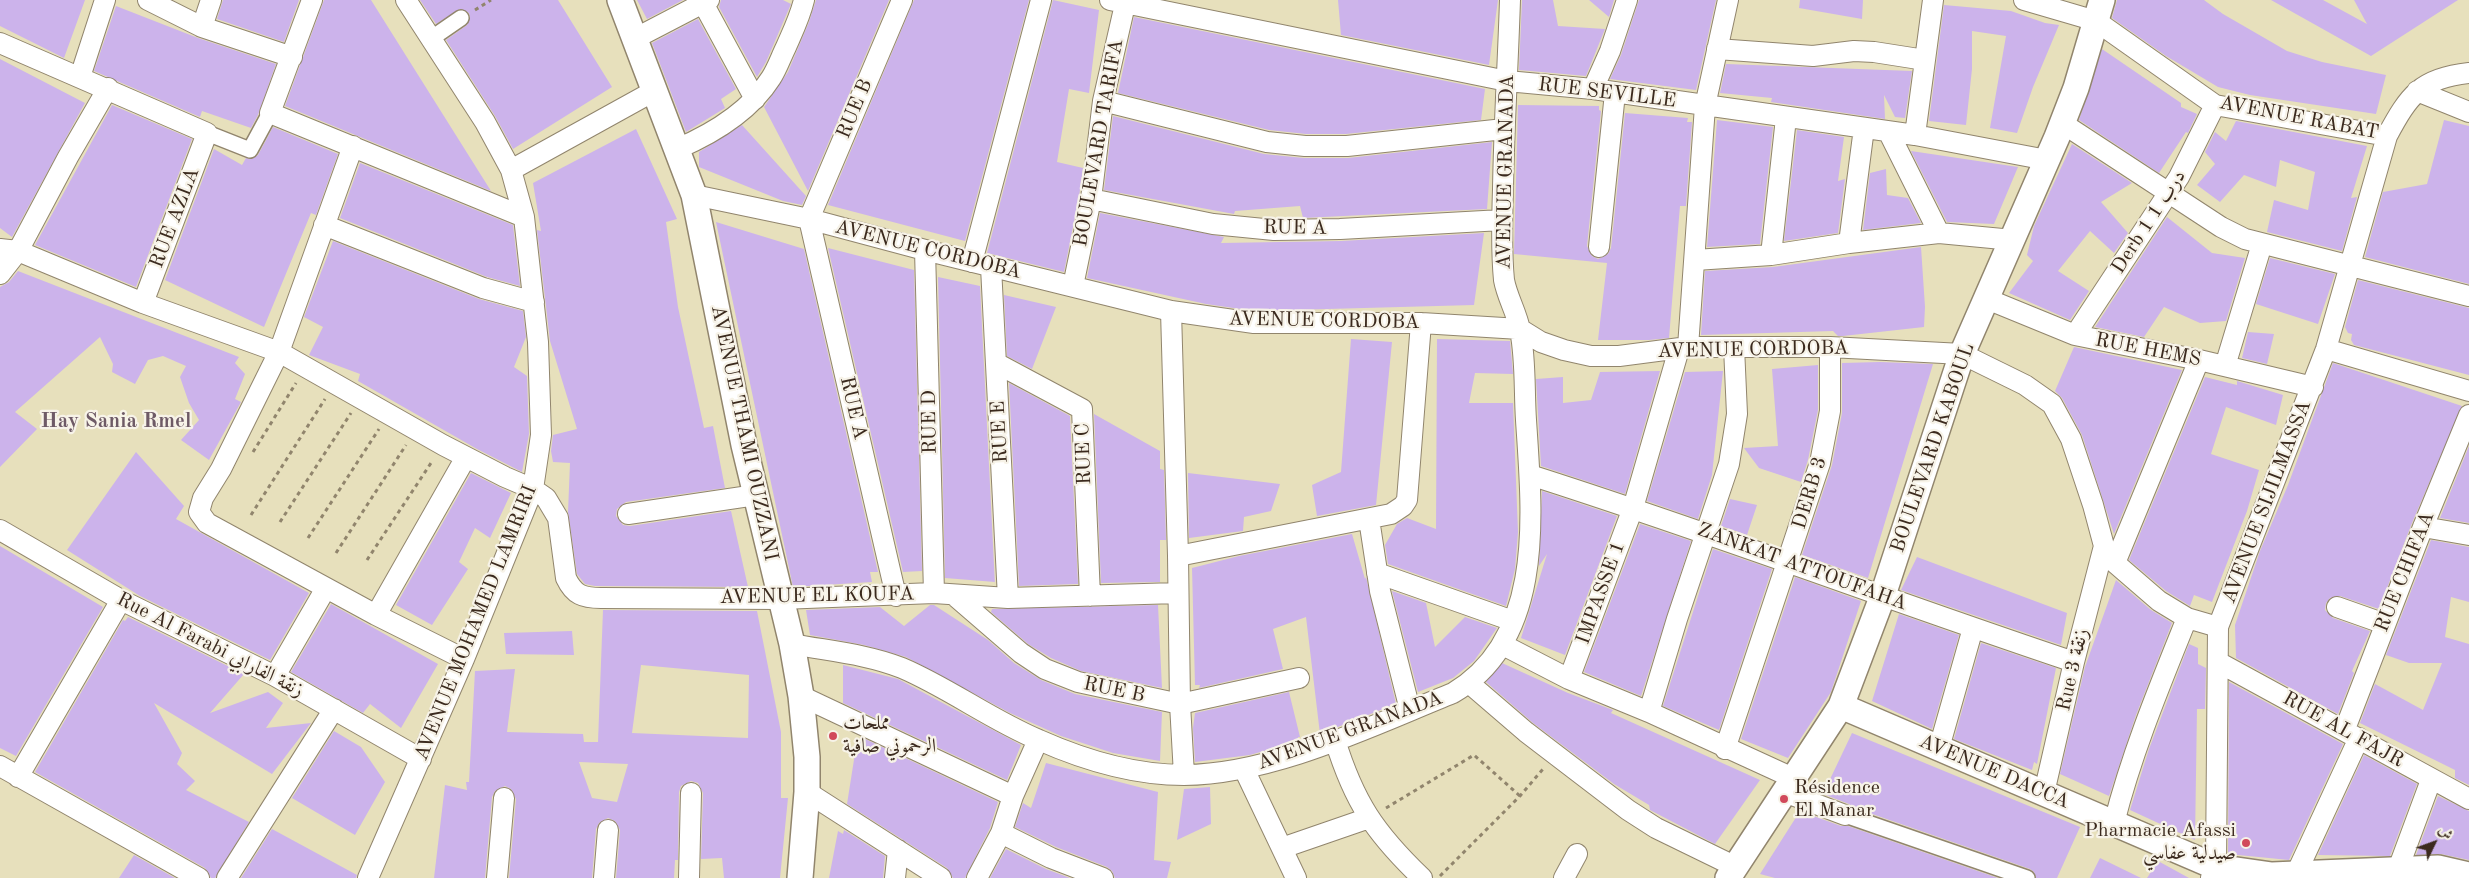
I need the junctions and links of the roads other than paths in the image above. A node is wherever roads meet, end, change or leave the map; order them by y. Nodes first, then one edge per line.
1 (105, 0) edge
2 (148, 0) edge
3 (211, 0) edge
4 (312, 0) edge
5 (406, 0) edge
6 (620, 0) edge
7 (804, 0) edge
8 (902, 0) edge
9 (1041, 0) edge
10 (1510, 0) edge
11 (1627, 0) edge
12 (1933, 0) edge
13 (2024, 0) edge
14 (706, 1) edge
15 (1120, 2) edge
16 (1722, 2) edge
17 (2099, 11) edge
18 (462, 18) dead end
19 (202, 27) junction
20 (432, 38) junction
21 (634, 39) junction
22 (0, 43) edge
23 (1718, 49) junction
24 (292, 57) junction
25 (1925, 60) junction
26 (2469, 72) edge
27 (80, 77) junction
28 (1507, 81) junction
29 (108, 88) junction
30 (1593, 89) junction
31 (654, 91) junction
32 (2417, 91) junction
33 (1615, 92) junction
34 (755, 99) junction
35 (1103, 101) junction
36 (2215, 104) junction
37 (1704, 106) junction
38 (2469, 112) edge
39 (270, 113) junction
40 (1786, 118) junction
41 (2062, 123) junction
42 (1864, 128) junction
43 (1504, 129) junction
44 (1888, 131) junction
45 (207, 133) junction
46 (1915, 135) junction
47 (2387, 136) junction
48 (353, 146) junction
49 (677, 149) junction
50 (2047, 160) junction
51 (511, 170) junction
52 (2169, 192) junction
53 (694, 196) junction
54 (1091, 199) junction
55 (524, 218) junction
56 (809, 219) junction
57 (1502, 220) junction
58 (324, 225) junction
59 (1939, 233) junction
60 (2013, 240) junction
61 (1849, 242) junction
62 (2262, 244) junction
63 (1599, 246) dead end
64 (9, 250) edge
65 (925, 250) junction
66 (1770, 255) junction
67 (1694, 260) junction
68 (982, 264) junction
69 (2351, 268) junction
70 (0, 274) edge
71 (1073, 286) junction
72 (2469, 296) edge
73 (1987, 299) junction
74 (534, 302) junction
75 (143, 303) junction
76 (1171, 310) junction
77 (1421, 323) junction
78 (1520, 329) junction
79 (2075, 335) junction
80 (1734, 347) junction
81 (1830, 347) junction
82 (1684, 348) junction
83 (2326, 349) junction
84 (279, 352) junction
85 (1962, 354) junction
86 (2200, 360) junction
87 (996, 363) junction
88 (2225, 366) junction
89 (2313, 387) junction
90 (2469, 391) edge
91 (2469, 415) edge
92 (466, 457) junction
93 (1530, 475) junction
94 (533, 489) junction
95 (756, 494) junction
96 (1633, 508) junction
97 (628, 514) dead end
98 (1369, 519) junction
99 (2423, 527) junction
100 (0, 530) edge
101 (1707, 532) junction
102 (2469, 535) edge
103 (2109, 555) junction
104 (1178, 556) junction
105 (1789, 561) junction
106 (1377, 573) junction
107 (326, 588) junction
108 (934, 593) junction
109 (1178, 593) junction
110 (1883, 595) junction
111 (896, 596) junction
112 (955, 596) junction
113 (1090, 596) junction
114 (1008, 598) junction
115 (781, 599) junction
116 (121, 600) junction
117 (2337, 607) dead end
118 (376, 615) junction
119 (2187, 618) junction
120 (1513, 620) junction
121 (2385, 624) junction
122 (1974, 628) junction
123 (2218, 628) junction
124 (792, 644) junction
125 (1503, 645) junction
126 (464, 659) junction
127 (2074, 662) junction
128 (2218, 662) junction
129 (275, 676) junction
130 (1299, 678) dead end
131 (1569, 679) junction
132 (1469, 683) junction
133 (801, 696) junction
134 (1180, 704) junction
135 (1841, 706) junction
136 (334, 710) junction
137 (1410, 710) junction
138 (1649, 712) junction
139 (2352, 734) junction
140 (1038, 740) junction
141 (1335, 740) junction
142 (1939, 748) junction
143 (1725, 749) junction
144 (421, 759) junction
145 (0, 766) edge
146 (1244, 769) junction
147 (1184, 775) junction
148 (18, 777) junction
149 (2431, 780) junction
150 (1788, 785) junction
151 (807, 792) junction
152 (690, 793) dead end
153 (2044, 794) junction
154 (1013, 796) junction
155 (504, 798) dead end
156 (2469, 799) edge
157 (1845, 815) joint
158 (1368, 818) junction
159 (2114, 823) junction
160 (608, 830) dead end
161 (1001, 833) junction
162 (1282, 848) junction
163 (898, 850) junction
164 (1577, 854) dead end
165 (2398, 869) junction
166 (2214, 873) edge
167 (1733, 875) edge
168 (2469, 875) edge
169 (2282, 876) edge
170 (199, 878) edge
171 (227, 878) edge
172 (368, 878) edge
173 (497, 878) edge
174 (604, 878) edge
175 (689, 878) edge
176 (800, 878) edge
177 (895, 878) edge
178 (941, 878) edge
179 (977, 878) edge
180 (1104, 878) edge
181 (1296, 878) edge
182 (1422, 878) edge
183 (1564, 878) edge
184 (2027, 878) edge

1 - 27 street
2 - 19 street
3 - 19 street
4 - 24 street
5 - 20 street, AVENUE MOHAMED LAMRIRI
6 - 21 street, AVENUE THAMI OUZZANI
7 - 34 street
8 - 56 street, RUE B
9 - 68 street, RUE E
10 - 28 street, AVENUE GRANADA
11 - 30 street
12 - 25 street
13 - 17 street, AVENUE RABAT
14 - 21 street
14 - 34 street
15 - 28 street, RUE SEVILLE
15 - 35 street, BOULEVARD TARIFA
16 - 23 street, IMPASSE 1
17 - 36 street, AVENUE RABAT
17 - 41 street, BOULEVARD KABOUL
18 - 20 street
19 - 24 street
20 - 51 street, AVENUE MOHAMED LAMRIRI
21 - 31 street, AVENUE THAMI OUZZANI
22 - 27 street
23 - 25 street
23 - 37 street, IMPASSE 1
24 - 39 street
25 - 46 street
26 - 32 street, AVENUE RABAT
27 - 29 street
28 - 30 street, RUE SEVILLE
28 - 43 street, AVENUE GRANADA
29 - 45 street
29 - 64 street
30 - 33 street, RUE SEVILLE
31 - 49 street, AVENUE THAMI OUZZANI
31 - 51 street
32 - 38 street
32 - 47 street, AVENUE RABAT
33 - 37 street, RUE SEVILLE
33 - 63 street
34 - 49 street
35 - 43 street
35 - 54 street, BOULEVARD TARIFA
36 - 47 street, AVENUE RABAT
36 - 52 street, Derb 1 درب 1
37 - 40 street, RUE SEVILLE
37 - 67 street, IMPASSE 1
39 - 45 street
39 - 48 street
40 - 42 street, RUE SEVILLE
40 - 66 street
41 - 50 street, BOULEVARD KABOUL
41 - 52 street
42 - 44 street, RUE SEVILLE
42 - 61 street
43 - 57 street, AVENUE GRANADA
44 - 46 street, RUE SEVILLE
44 - 59 street
45 - 75 street, RUE AZLA
46 - 50 street, RUE SEVILLE
47 - 69 street, AVENUE SIJILMASSA
48 - 55 street
48 - 58 street
49 - 53 street, AVENUE THAMI OUZZANI
50 - 60 street, BOULEVARD KABOUL
51 - 55 street, AVENUE MOHAMED LAMRIRI
52 - 62 street
52 - 79 street, Derb 1 درب 1
53 - 56 street, AVENUE CORDOBA
53 - 95 street, AVENUE THAMI OUZZANI
54 - 57 street, RUE A
54 - 71 street, BOULEVARD TARIFA
55 - 74 street, AVENUE MOHAMED LAMRIRI
56 - 65 street, AVENUE CORDOBA
56 - 111 street, RUE A
57 - 78 street, AVENUE GRANADA
58 - 74 street
58 - 84 street
59 - 60 street
59 - 61 street
60 - 73 street, BOULEVARD KABOUL
61 - 66 street
62 - 69 street
62 - 88 street
64 - 70 street
64 - 75 street
65 - 68 street, AVENUE CORDOBA
65 - 108 street, RUE D
66 - 67 street
67 - 82 street, IMPASSE 1
68 - 71 street, AVENUE CORDOBA
68 - 87 street, RUE E
69 - 72 street
69 - 83 street, AVENUE SIJILMASSA
71 - 76 street, AVENUE CORDOBA
73 - 79 street, RUE HEMS
73 - 85 street, BOULEVARD KABOUL
74 - 94 street, AVENUE MOHAMED LAMRIRI
75 - 84 street
76 - 77 street, AVENUE CORDOBA
76 - 104 street
77 - 78 street, AVENUE CORDOBA
77 - 98 street
78 - 82 street, AVENUE CORDOBA
78 - 93 street, AVENUE GRANADA
79 - 86 street, RUE HEMS
80 - 81 street, AVENUE CORDOBA
80 - 82 street, AVENUE CORDOBA
80 - 101 street
81 - 85 street, AVENUE CORDOBA
81 - 105 street, DERB 3
82 - 96 street, IMPASSE 1
83 - 89 street, AVENUE SIJILMASSA
83 - 90 street
84 - 92 street
84 - 107 street
85 - 103 street
85 - 110 street, BOULEVARD KABOUL
86 - 88 street, RUE HEMS
86 - 103 street, Rue 3 زنقة
87 - 113 street, RUE C
87 - 114 street, RUE E
88 - 89 street, RUE HEMS
89 - 123 street, AVENUE SIJILMASSA
91 - 99 street, RUE CHIFAA
92 - 94 street
92 - 118 street
93 - 96 street, ZANKAT ATTOUFAHA
93 - 120 street, AVENUE GRANADA
94 - 115 street, AVENUE EL KOUFA
94 - 126 street, AVENUE MOHAMED LAMRIRI
95 - 97 street
95 - 115 street, AVENUE THAMI OUZZANI
96 - 101 street, ZANKAT ATTOUFAHA
96 - 131 street, IMPASSE 1
98 - 104 street
98 - 106 street
99 - 102 street
99 - 121 street, RUE CHIFAA
100 - 116 street, Rue Al Farabi زنقة الفارابي
101 - 105 street, ZANKAT ATTOUFAHA
101 - 138 street
103 - 119 street
103 - 127 street, Rue 3 زنقة
104 - 109 street
105 - 110 street, ZANKAT ATTOUFAHA
105 - 143 street, DERB 3
106 - 120 street
106 - 137 street
107 - 118 street
107 - 129 street
108 - 111 street, AVENUE EL KOUFA
108 - 112 street, AVENUE EL KOUFA
109 - 113 street, AVENUE EL KOUFA
109 - 134 street
110 - 122 street, ZANKAT ATTOUFAHA
110 - 135 street, BOULEVARD KABOUL
111 - 115 street, AVENUE EL KOUFA
112 - 114 street, AVENUE EL KOUFA
112 - 134 street, RUE B
113 - 114 street, AVENUE EL KOUFA
115 - 124 street, AVENUE THAMI OUZZANI
116 - 129 street, Rue Al Farabi زنقة الفارابي
116 - 148 street
117 - 121 street
118 - 126 street
119 - 123 street
119 - 159 street
120 - 125 street, AVENUE GRANADA
121 - 139 street, RUE CHIFAA
122 - 127 street, ZANKAT ATTOUFAHA
122 - 142 street
123 - 128 street, AVENUE SIJILMASSA
124 - 133 street, AVENUE THAMI OUZZANI
124 - 140 street, AVENUE GRANADA
125 - 131 street
125 - 132 street, AVENUE GRANADA
126 - 144 street, AVENUE MOHAMED LAMRIRI
127 - 153 street, Rue 3 زنقة
128 - 139 street, RUE AL FAJR
128 - 166 street, AVENUE SIJILMASSA
129 - 136 street, Rue Al Farabi زنقة الفارابي
130 - 134 street, RUE B
131 - 138 street
132 - 137 street, AVENUE GRANADA
132 - 167 street
133 - 151 street, AVENUE THAMI OUZZANI
133 - 154 street
134 - 147 street
135 - 142 street, AVENUE DACCA
135 - 150 street, BOULEVARD KABOUL
136 - 144 street, Rue Al Farabi زنقة الفارابي
136 - 171 street
137 - 141 street, AVENUE GRANADA
138 - 143 street
139 - 149 street, RUE AL FAJR
139 - 169 street, RUE CHIFAA
140 - 147 street, AVENUE GRANADA
140 - 154 street
141 - 146 street, AVENUE GRANADA
141 - 158 street
142 - 153 street, AVENUE DACCA
143 - 150 street
144 - 172 street, AVENUE MOHAMED LAMRIRI
145 - 148 street
146 - 147 street, AVENUE GRANADA
146 - 162 street
148 - 170 street
149 - 156 street, RUE AL FAJR
149 - 165 street
150 - 157 street
150 - 167 street, BOULEVARD KABOUL
151 - 163 street
151 - 176 street, AVENUE THAMI OUZZANI
152 - 175 street
153 - 159 street, AVENUE DACCA
154 - 161 street
155 - 173 street
157 - 184 street
158 - 162 street
158 - 182 street
159 - 166 street, AVENUE DACCA
160 - 174 street
161 - 179 street
161 - 180 street
162 - 181 street
163 - 177 street
163 - 178 street
164 - 183 street
165 - 168 street, AVENUE DACCA
165 - 169 street, AVENUE DACCA
166 - 169 street, AVENUE DACCA

